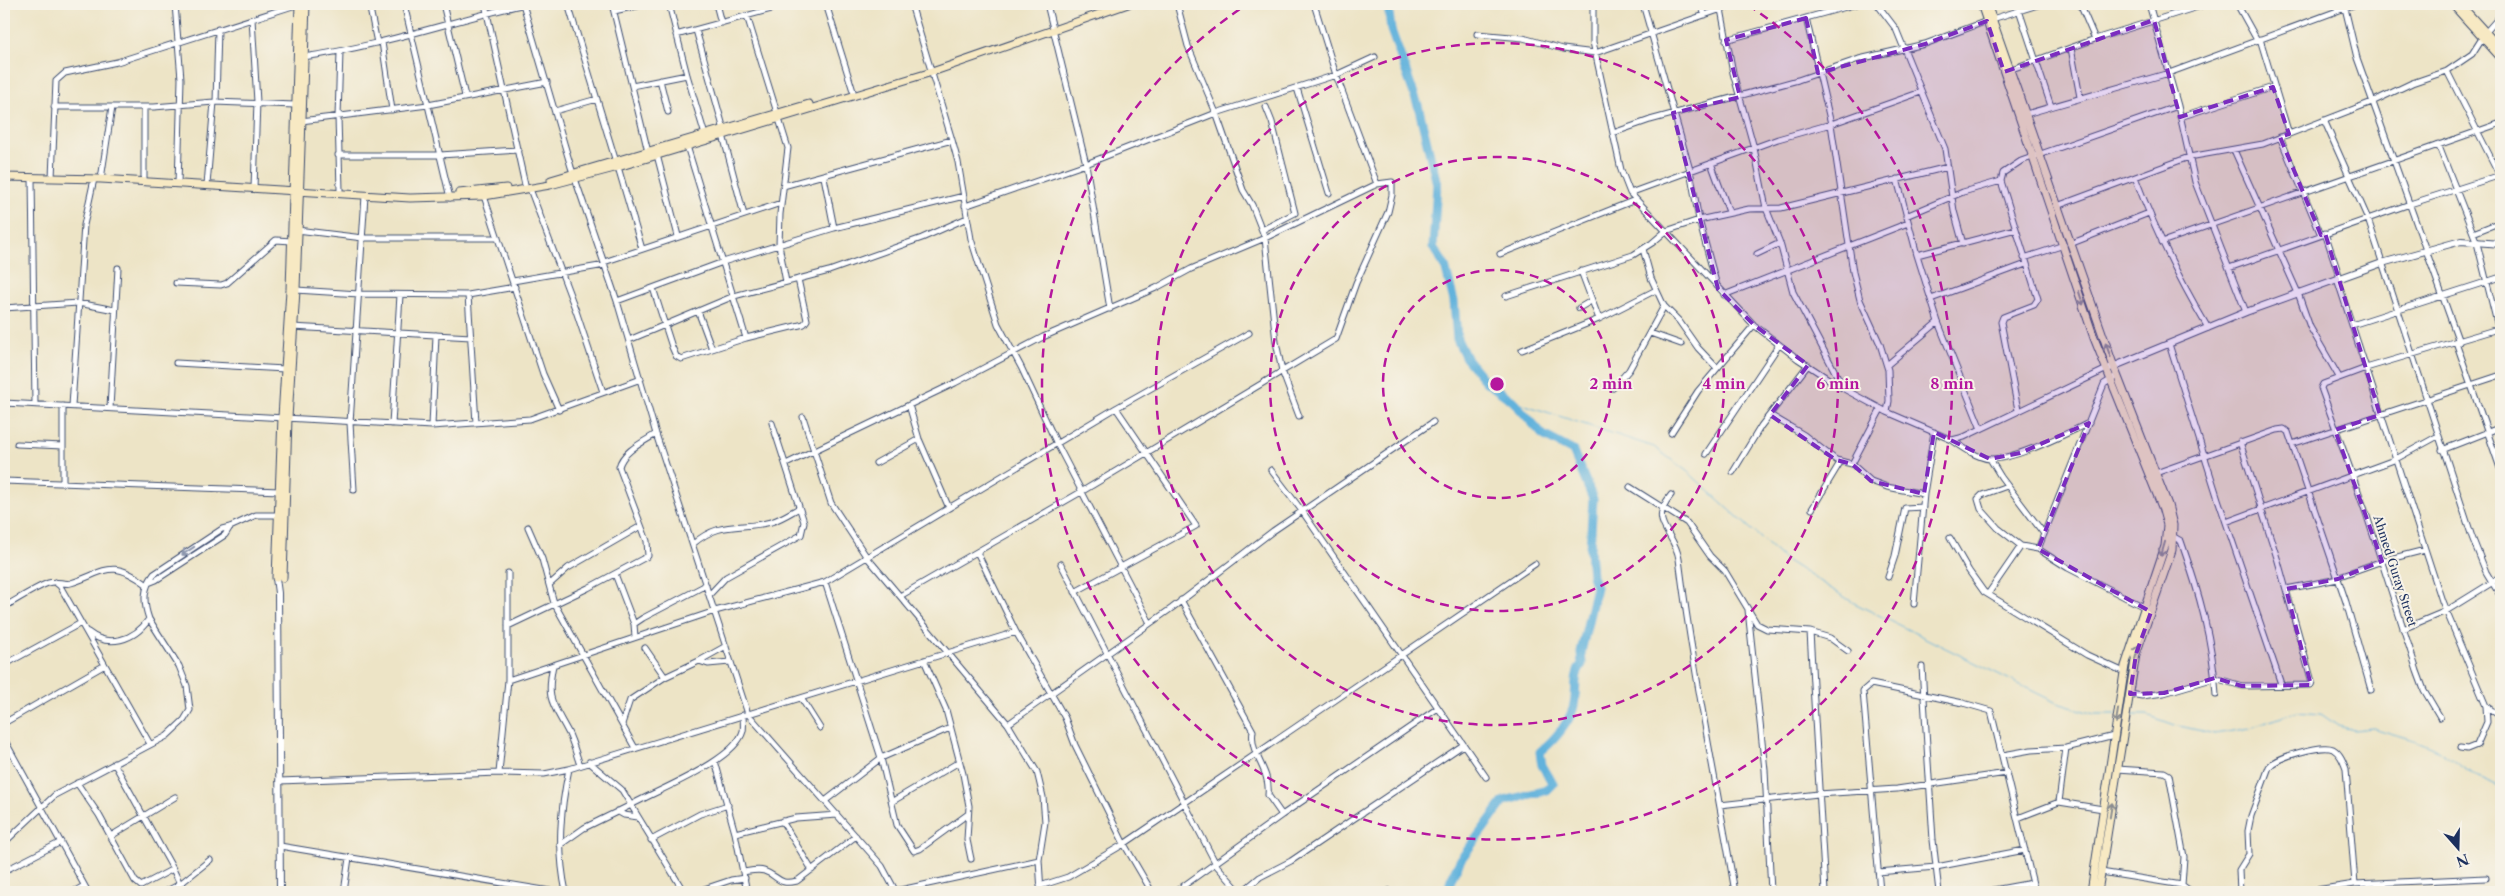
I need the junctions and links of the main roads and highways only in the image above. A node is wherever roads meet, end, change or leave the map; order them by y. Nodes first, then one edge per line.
1 (299, 4) edge
2 (306, 4) edge
3 (1114, 4) edge
4 (1128, 4) edge
5 (1981, 4) edge
6 (1987, 4) edge
7 (2452, 4) edge
8 (2460, 4) edge
9 (1989, 20) junction
10 (1054, 28) junction
11 (2484, 35) junction
12 (2501, 49) edge
13 (2501, 58) edge
14 (932, 70) junction
15 (2007, 71) junction
16 (778, 116) junction
17 (723, 133) junction
18 (2037, 156) junction
19 (617, 165) junction
20 (4, 178) edge
21 (528, 187) junction
22 (296, 190) junction
23 (449, 196) junction
24 (2067, 245) junction
25 (290, 327) junction
26 (285, 418) junction
27 (2153, 474) junction
28 (283, 515) junction
29 (280, 578) road end
30 (2091, 892) edge
31 (2098, 892) edge

1 - 22 main road
2 - 22 main road
3 - 10 main road
4 - 10 main road
5 - 9 main road
6 - 9 main road
7 - 11 main road
8 - 11 main road
9 - 15 main road
10 - 14 main road
11 - 12 main road
11 - 13 main road
14 - 16 main road
14 - 16 main road
15 - 18 main road
15 - 18 main road
16 - 17 main road
17 - 19 main road
17 - 19 main road
18 - 24 main road
18 - 24 main road
19 - 21 main road
20 - 22 main road
21 - 23 main road
21 - 23 main road
22 - 23 main road
22 - 23 main road
22 - 25 main road
22 - 25 main road
24 - 27 main road
25 - 26 main road
25 - 26 main road
26 - 28 main road
26 - 28 main road
27 -> 30 main road
31 -> 27 main road
28 - 29 main road

